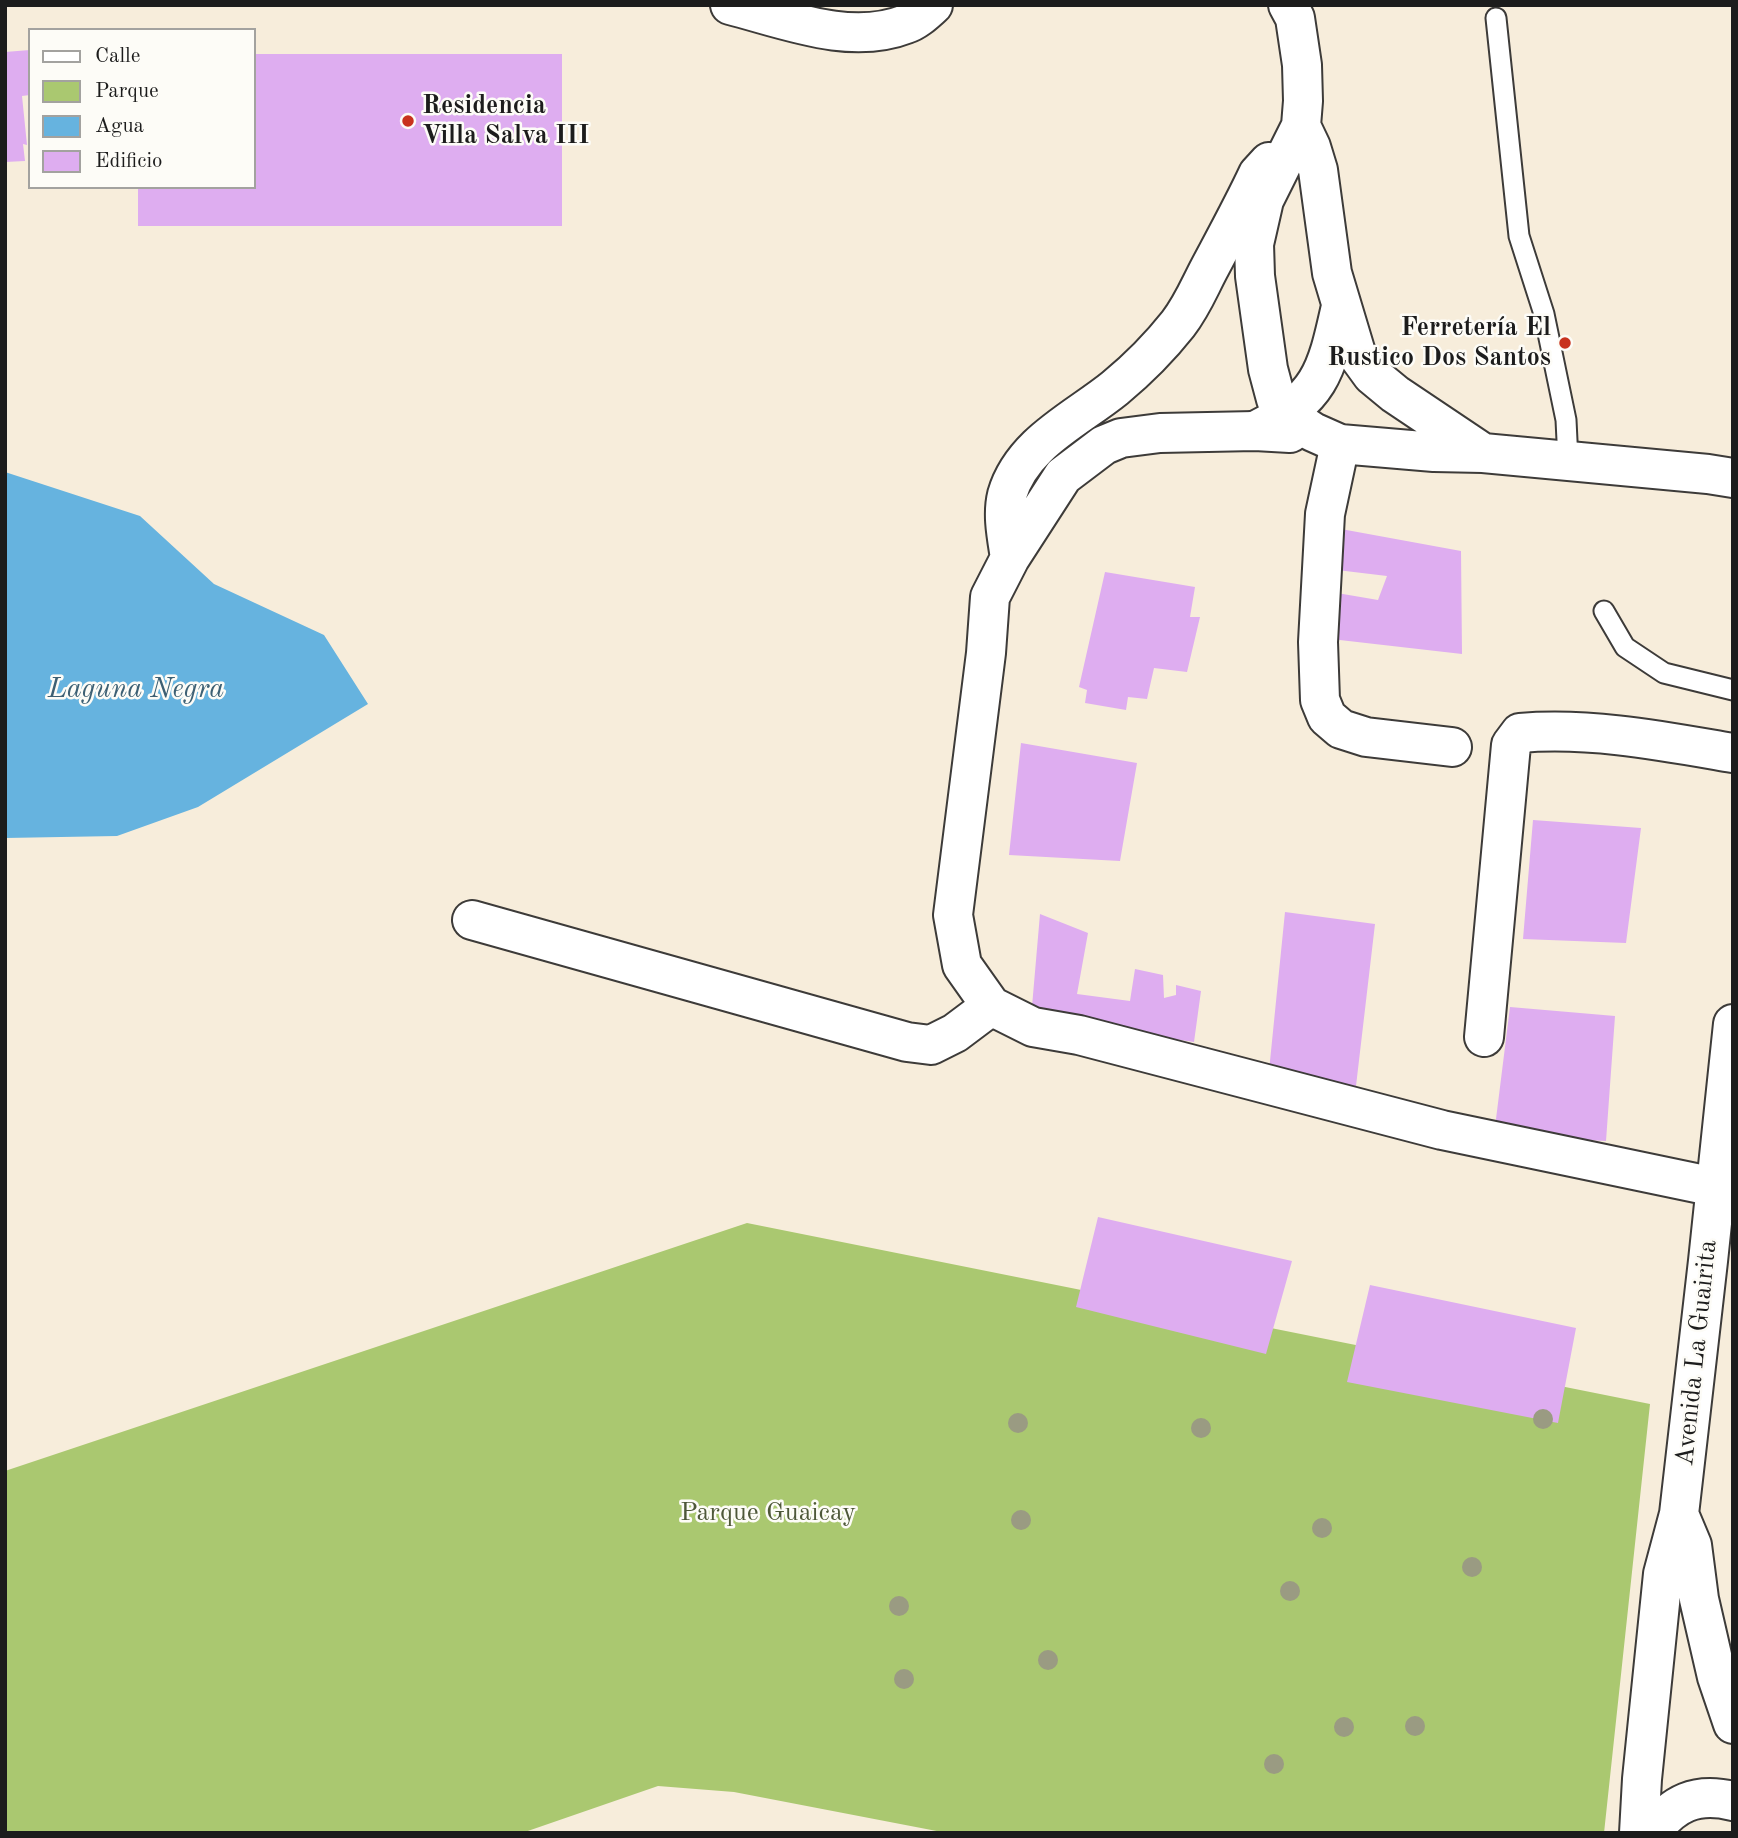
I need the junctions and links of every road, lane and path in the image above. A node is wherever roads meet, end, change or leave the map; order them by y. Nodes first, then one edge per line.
1 (730, 5) edge
2 (933, 5) edge
3 (1288, 5) edge
4 (1496, 18) dead end
5 (1301, 126) junction
6 (1341, 304) junction
7 (1270, 423) junction
8 (1335, 442) junction
9 (1483, 453) junction
10 (1568, 461) junction
11 (1733, 478) edge
12 (1010, 558) junction
13 (1604, 611) dead end
14 (1733, 690) edge
15 (1451, 747) dead end
16 (1733, 753) edge
17 (472, 919) dead end
18 (991, 1006) junction
19 (1733, 1024) edge
20 (1484, 1037) dead end
21 (1715, 1187) junction
22 (1678, 1514) junction
23 (1733, 1724) edge
24 (1733, 1801) edge
25 (1639, 1833) edge
26 (1651, 1833) edge

1 - 2 street
3 - 5 street
4 - 10 lane
5 - 6 street
5 - 7 street
5 - 12 street
6 - 7 street
6 - 9 street
7 - 8 street
7 - 12 street
8 - 9 street
8 - 15 street
9 - 10 street
10 - 11 street
12 - 18 street
13 - 14 lane
16 - 20 street
17 - 18 street
18 - 21 street
19 - 21 street, Avenida La Guairita
21 - 22 street, Avenida La Guairita
22 - 23 street
22 - 25 street, Avenida La Guairita
24 - 26 street

